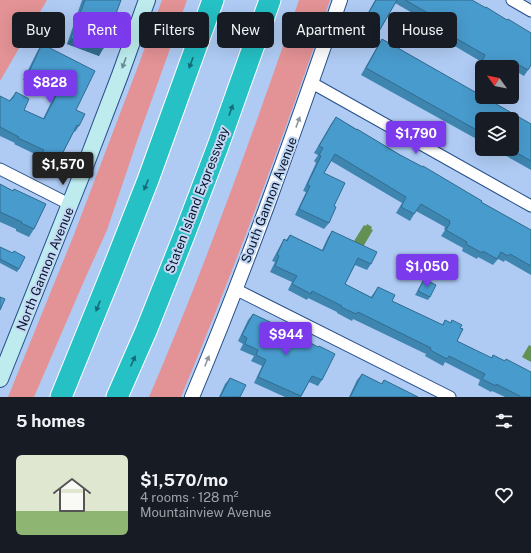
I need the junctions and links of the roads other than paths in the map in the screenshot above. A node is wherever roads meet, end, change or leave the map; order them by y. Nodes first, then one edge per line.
1 (147, 0) edge
2 (213, 0) edge
3 (270, 0) edge
4 (340, 0) edge
5 (512, 0) edge
6 (531, 11) edge
7 (312, 83) junction
8 (0, 168) edge
9 (70, 205) junction
10 (531, 206) edge
11 (235, 289) junction
12 (73, 366) junction
13 (2, 370) edge
14 (56, 397) edge
15 (61, 397) edge
16 (118, 397) edge
17 (192, 397) edge
18 (450, 397) edge

1 -> 9 main road, North Gannon Avenue
2 -> 12 highway
16 -> 3 highway, Staten Island Expressway
4 - 7 street, South Gannon Avenue
5 - 6 street
7 - 10 street
11 -> 7 street, South Gannon Avenue
8 - 9 street
9 - 13 main road, North Gannon Avenue
17 -> 11 street, South Gannon Avenue
11 - 18 street
12 - 14 highway
12 - 15 highway

